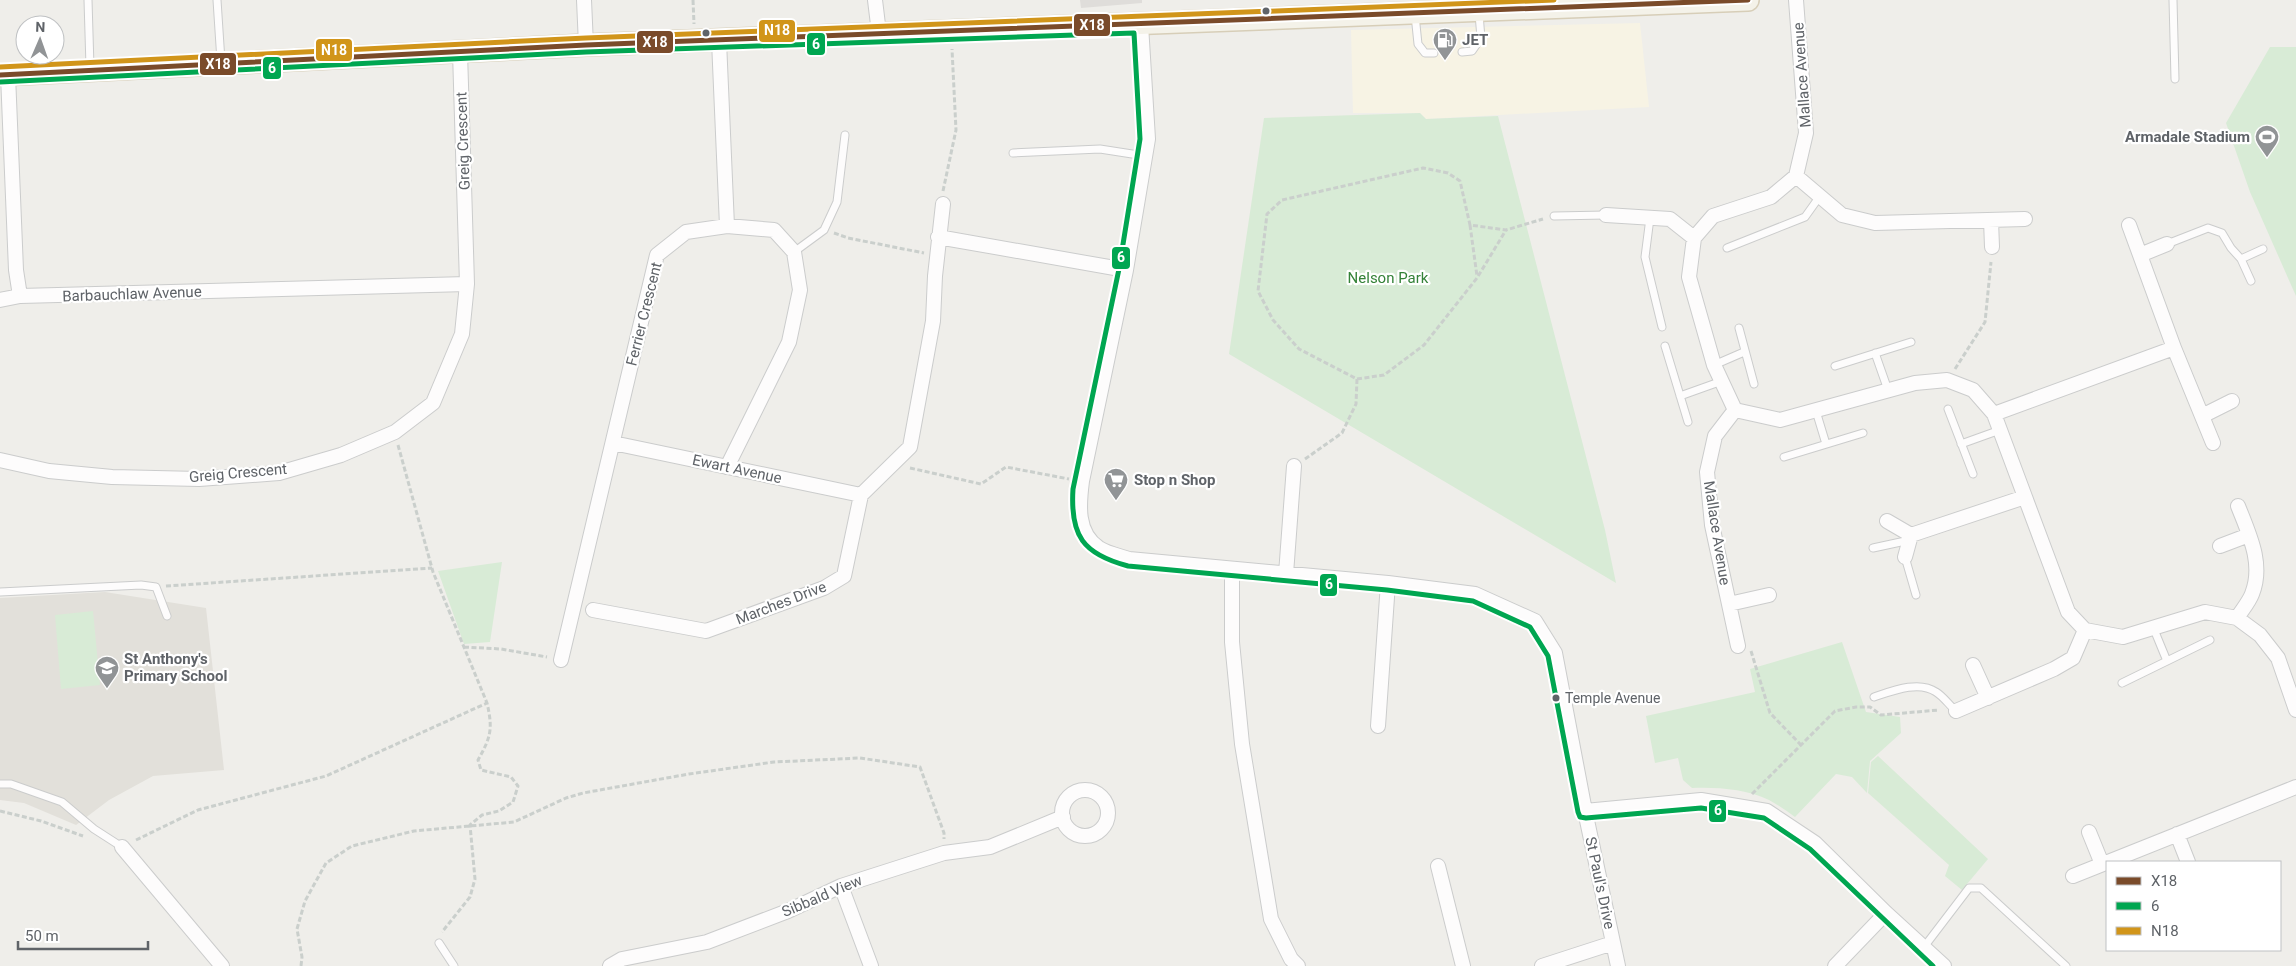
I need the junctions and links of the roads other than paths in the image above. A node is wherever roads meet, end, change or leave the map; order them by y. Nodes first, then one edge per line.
1 (88, 0) edge
2 (217, 0) edge
3 (584, 0) edge
4 (875, 0) edge
5 (1748, 0) edge
6 (1796, 0) edge
7 (2173, 0) edge
8 (1419, 9) edge
9 (1478, 11) junction
10 (1141, 25) junction
11 (879, 33) junction
12 (719, 41) junction
13 (586, 45) junction
14 (460, 52) junction
15 (1462, 52) dead end
16 (1434, 53) dead end
17 (221, 64) junction
18 (90, 70) junction
19 (4, 75) edge
20 (2175, 78) dead end
21 (844, 135) dead end
22 (1013, 153) dead end
23 (1145, 156) junction
24 (1796, 176) junction
25 (1820, 196) junction
26 (943, 204) road end
27 (1606, 215) joint
28 (1554, 216) road end
29 (1650, 218) junction
30 (2025, 219) dead end
31 (1991, 220) junction
32 (2129, 225) dead end
33 (727, 226) junction
34 (938, 237) junction
35 (1694, 238) junction
36 (2168, 244) joint
37 (1992, 247) road end
38 (1727, 248) dead end
39 (2263, 249) dead end
40 (794, 252) junction
41 (2140, 255) junction
42 (2241, 259) junction
43 (1126, 270) junction
44 (2251, 281) dead end
45 (467, 284) junction
46 (20, 296) junction
47 (0, 300) edge
48 (1662, 327) dead end
49 (1739, 328) dead end
50 (1911, 342) dead end
51 (1665, 346) dead end
52 (2174, 348) junction
53 (1744, 352) junction
54 (1875, 354) junction
55 (1714, 365) junction
56 (1835, 366) dead end
57 (1722, 381) junction
58 (1754, 384) dead end
59 (1888, 390) junction
60 (1680, 396) junction
61 (2232, 401) dead end
62 (1948, 409) dead end
63 (1735, 410) junction
64 (1816, 411) junction
65 (1994, 414) junction
66 (2202, 416) junction
67 (1688, 422) dead end
68 (2000, 430) junction
69 (1863, 433) dead end
70 (613, 443) junction
71 (2213, 443) dead end
72 (1826, 444) junction
73 (1961, 444) junction
74 (1784, 457) dead end
75 (0, 460) edge
76 (1294, 466) road end
77 (727, 467) junction
78 (1973, 474) dead end
79 (861, 495) junction
80 (2024, 497) junction
81 (2238, 506) dead end
82 (1887, 521) dead end
83 (2249, 535) junction
84 (1911, 537) junction
85 (2220, 546) dead end
86 (1872, 548) dead end
87 (1905, 557) joint
88 (1232, 569) junction
89 (1286, 574) junction
90 (1388, 583) junction
91 (0, 592) edge
92 (1769, 595) dead end
93 (1916, 595) dead end
94 (1729, 604) junction
95 (593, 610) dead end
96 (168, 616) dead end
97 (2237, 618) junction
98 (2153, 627) junction
99 (2085, 630) junction
100 (2210, 640) dead end
101 (1738, 646) road end
102 (562, 660) road end
103 (2167, 661) junction
104 (1973, 666) dead end
105 (2122, 683) dead end
106 (1874, 697) dead end
107 (1988, 698) junction
108 (2296, 710) edge
109 (1956, 711) joint
110 (1378, 726) dead end
111 (0, 784) edge
112 (2296, 787) edge
113 (1585, 811) junction
114 (1062, 817) dead end
115 (2089, 832) dead end
116 (2177, 834) junction
117 (122, 847) joint
118 (2110, 861) edge
119 (2188, 861) edge
120 (2106, 862) edge
121 (2102, 864) junction
122 (1438, 866) dead end
123 (2073, 876) dead end
124 (841, 886) junction
125 (1886, 913) junction
126 (439, 943) road end
127 (1613, 943) junction
128 (1924, 947) junction
129 (218, 964) edge
130 (454, 966) edge
131 (610, 966) edge
132 (871, 966) edge
133 (1298, 966) edge
134 (1462, 966) edge
135 (1542, 966) edge
136 (1618, 966) edge
137 (1835, 966) edge
138 (1944, 966) edge
139 (2066, 966) edge

1 - 18 lane
2 - 17 lane
3 - 13 street
4 - 11 street
5 - 9 main road
6 - 24 street, Mallace Avenue
7 - 20 lane
8 - 9 main road
8 - 10 main road
8 - 16 lane
9 - 15 lane
10 - 11 main road
10 - 23 street, St Paul's Drive
11 - 12 main road
12 - 13 main road
12 - 33 street
13 - 14 main road
14 - 17 main road
14 - 45 street, Greig Crescent
17 - 18 main road
18 - 19 main road
19 - 46 street
21 - 40 lane
22 - 23 lane
23 - 43 street, St Paul's Drive
24 - 25 street
24 - 35 street
25 - 31 street
25 - 38 lane
26 - 34 street
27 - 28 lane
27 - 29 street
29 - 35 street
29 - 48 lane
30 - 31 street
31 - 37 street
32 - 41 street
33 - 40 street, Ferrier Crescent
33 - 70 street, Ferrier Crescent
34 - 43 street
34 - 79 street
35 - 55 street
36 - 41 street
36 - 42 lane
39 - 42 lane
40 - 77 street
41 - 52 street
42 - 44 lane
43 - 88 street, St Paul's Drive
45 - 46 street, Barbauchlaw Avenue
45 - 75 street, Greig Crescent
46 - 47 street
49 - 53 lane
50 - 54 lane
51 - 60 lane
52 - 65 street
52 - 66 street
53 - 55 lane
53 - 58 lane
54 - 56 lane
54 - 59 lane
55 - 57 street
57 - 60 lane
57 - 63 street
59 - 64 street
59 - 65 street
60 - 67 lane
61 - 66 street
62 - 73 lane
63 - 64 street
63 - 94 street, Mallace Avenue
64 - 72 lane
65 - 68 street
66 - 71 street
68 - 73 lane
68 - 80 street
69 - 72 lane
70 - 77 street, Ewart Avenue
70 - 102 street, Ferrier Crescent
72 - 74 lane
73 - 78 lane
76 - 89 street
77 - 79 street, Ewart Avenue
79 - 95 street, Marches Drive
80 - 84 street
80 - 99 street
81 - 83 street
82 - 84 street
83 - 85 street
83 - 97 street
84 - 86 lane
84 - 87 street
87 - 93 lane
88 - 89 street, St Paul's Drive
88 - 133 street
89 - 90 street, St Paul's Drive
90 - 110 street
90 - 113 street, St Paul's Drive
91 - 96 lane
92 - 94 street, Mallace Avenue
94 - 101 street, Mallace Avenue
97 - 98 street
97 - 108 street
98 - 99 street
98 - 103 lane
99 - 107 street
100 - 103 lane
103 - 105 lane
104 - 107 street
106 - 109 lane
107 - 109 street
111 - 117 lane
112 - 116 street
113 - 125 street
113 - 127 street, St Paul's Drive
114 - 124 street, Sibbald View
115 - 121 street
116 - 118 street
116 - 119 street
117 - 129 street
120 - 121 street
121 - 123 street
122 - 134 street
124 - 131 street, Sibbald View
124 - 132 street
125 - 128 street
125 - 137 street
126 - 130 lane
127 - 135 street
127 - 136 street, St Paul's Drive
128 - 138 street
128 - 139 lane

